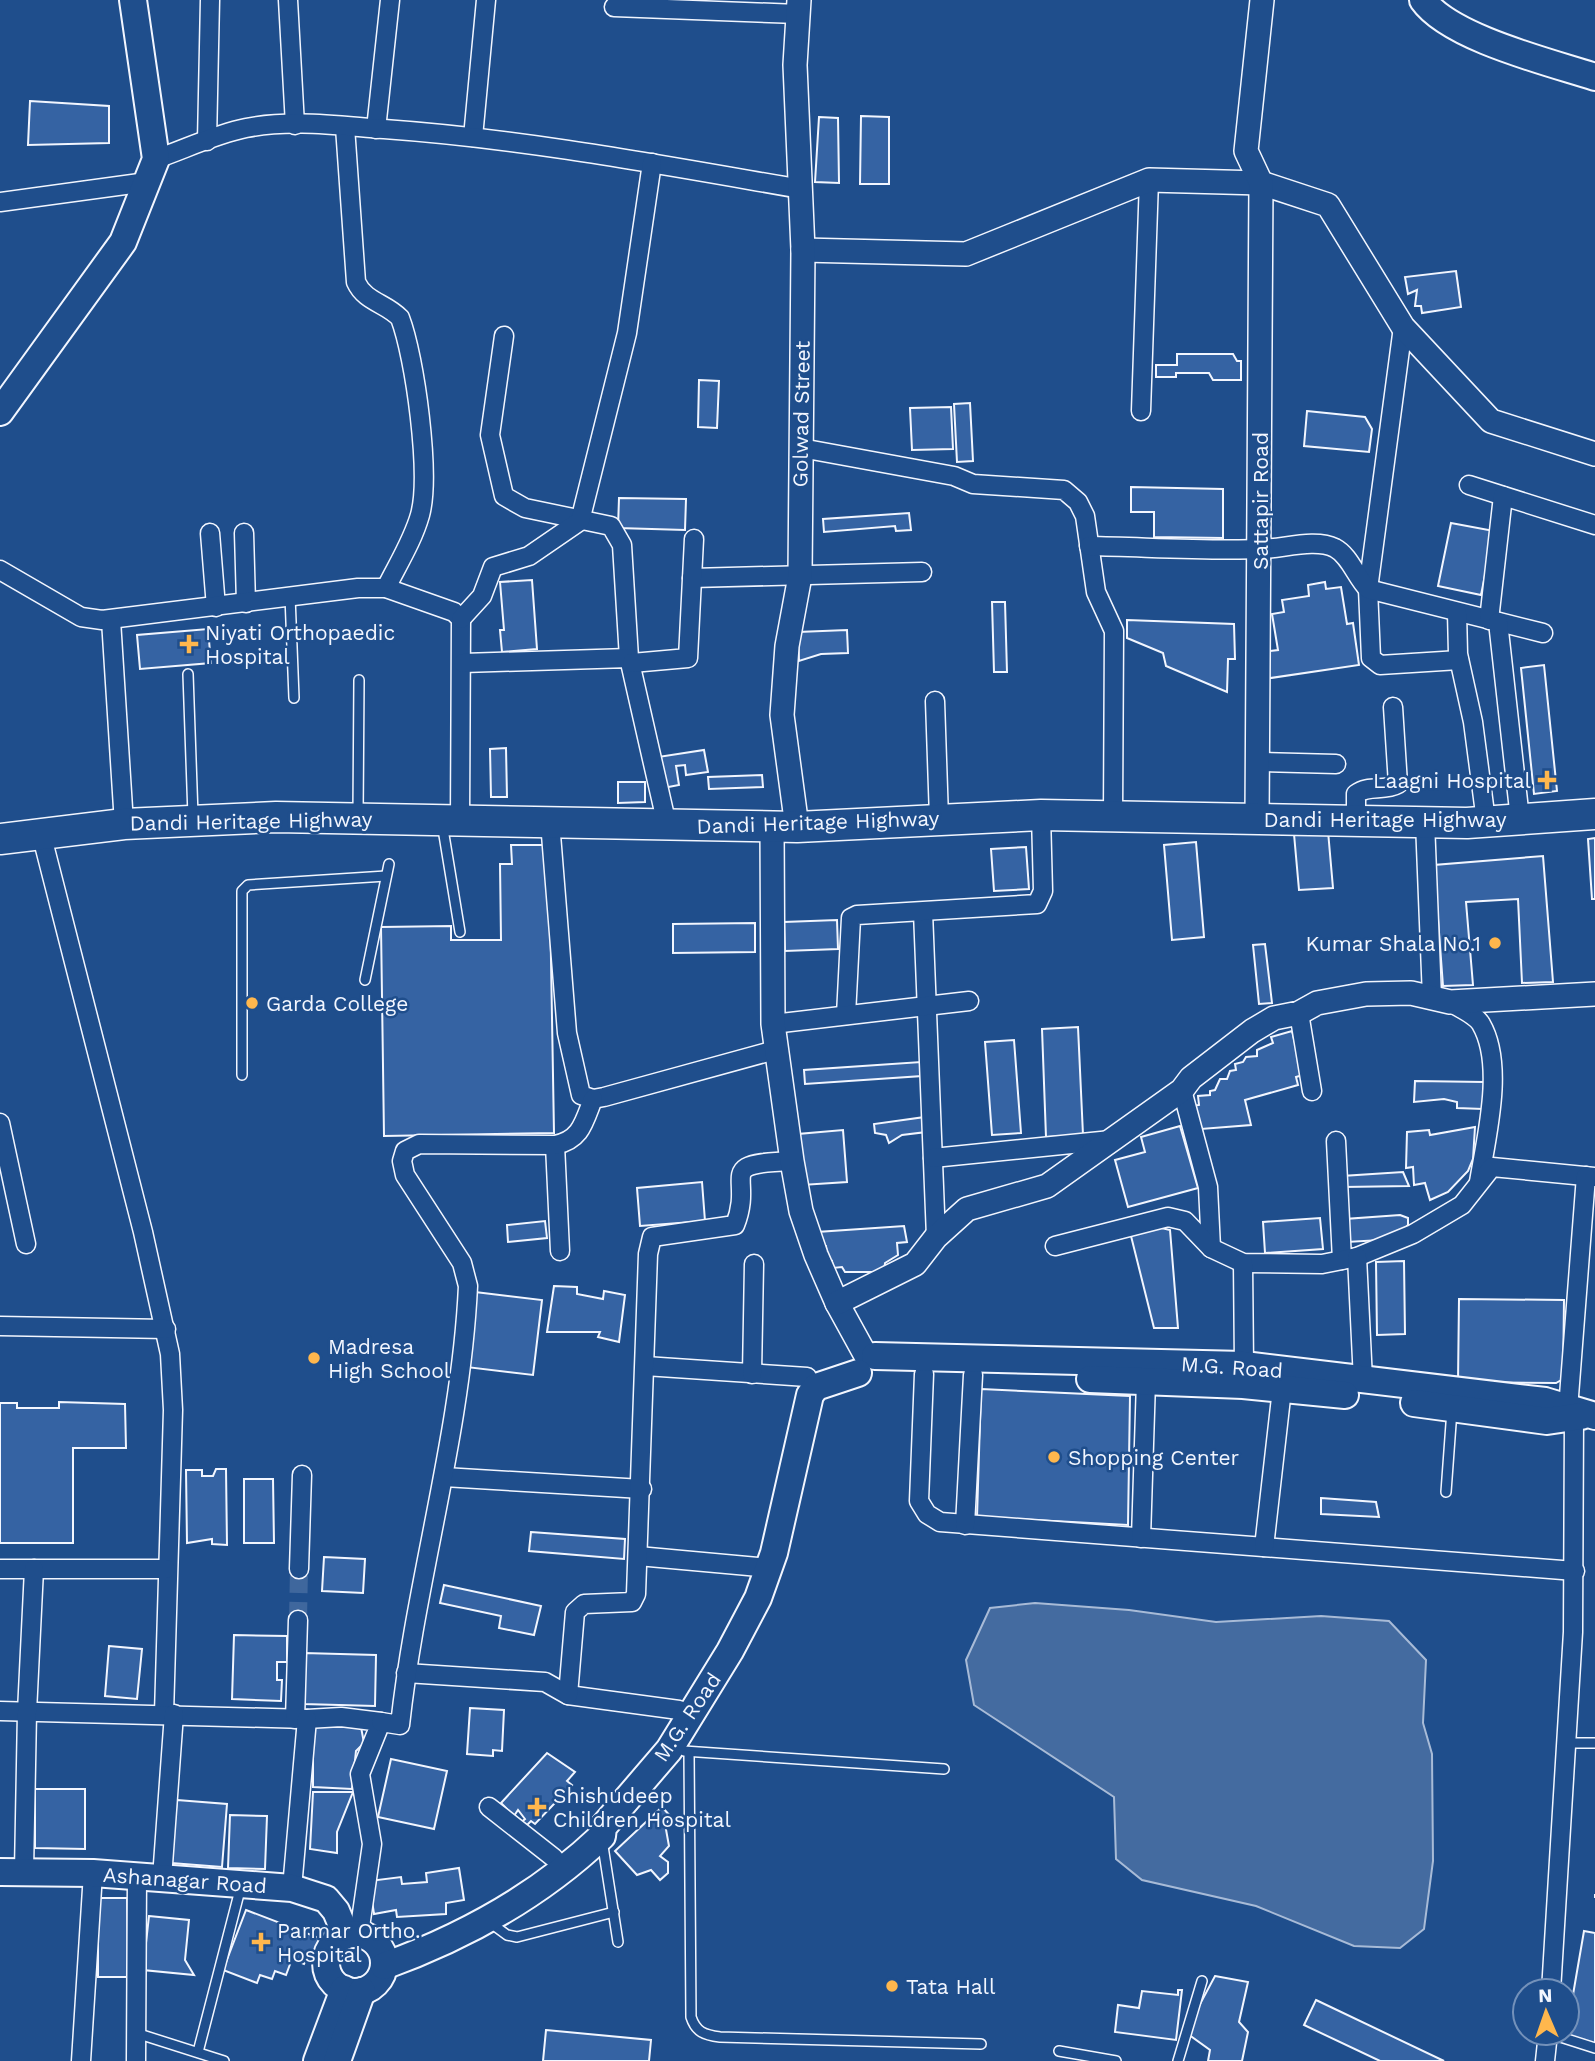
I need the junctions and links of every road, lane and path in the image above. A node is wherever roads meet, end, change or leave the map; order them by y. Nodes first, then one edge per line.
1 (133, 0) edge
2 (210, 0) edge
3 (288, 0) edge
4 (390, 0) edge
5 (486, 0) edge
6 (1262, 0) edge
7 (1423, 0) edge
8 (614, 7) dead end
9 (798, 7) edge
10 (1595, 77) edge
11 (295, 125) junction
12 (345, 127) junction
13 (376, 129) junction
14 (473, 136) junction
15 (207, 141) junction
16 (652, 163) junction
17 (151, 170) junction
18 (1149, 180) junction
19 (1261, 183) junction
20 (800, 189) junction
21 (0, 202) edge
22 (803, 250) junction
23 (1403, 327) junction
24 (504, 336) dead end
25 (3, 401) edge
26 (1141, 411) dead end
27 (801, 449) junction
28 (1595, 454) edge
29 (1469, 485) dead end
30 (1503, 496) junction
31 (580, 521) junction
32 (1595, 525) edge
33 (210, 533) dead end
34 (244, 533) dead end
35 (694, 539) dead end
36 (1088, 546) junction
37 (1260, 549) junction
38 (0, 570) edge
39 (922, 572) dead end
40 (800, 576) junction
41 (692, 578) junction
42 (386, 587) junction
43 (1368, 589) junction
44 (290, 596) junction
45 (246, 603) junction
46 (216, 607) junction
47 (1457, 612) junction
48 (461, 619) junction
49 (111, 620) junction
50 (1494, 621) junction
51 (1543, 633) dead end
52 (630, 660) junction
53 (1459, 660) junction
54 (463, 663) junction
55 (188, 674) dead end
56 (359, 680) dead end
57 (294, 698) dead end
58 (934, 701) dead end
59 (1393, 707) dead end
60 (1258, 762) junction
61 (1336, 764) dead end
62 (1595, 814) edge
63 (1041, 815) junction
64 (1112, 816) junction
65 (358, 817) junction
66 (939, 818) junction
67 (1520, 819) junction
68 (193, 820) junction
69 (1257, 820) junction
70 (451, 821) junction
71 (1356, 821) junction
72 (1486, 821) junction
73 (550, 822) junction
74 (1425, 822) junction
75 (124, 824) junction
76 (667, 825) junction
77 (785, 826) junction
78 (41, 833) junction
79 (0, 839) edge
80 (389, 864) dead end
81 (386, 876) junction
82 (923, 912) junction
83 (460, 932) dead end
84 (365, 980) dead end
85 (1595, 994) edge
86 (1441, 1000) junction
87 (969, 1001) dead end
88 (929, 1006) junction
89 (1299, 1013) junction
90 (846, 1015) junction
91 (773, 1024) junction
92 (775, 1050) junction
93 (242, 1075) dead end
94 (1182, 1090) junction
95 (1312, 1091) dead end
96 (593, 1099) junction
97 (0, 1122) edge
98 (1114, 1139) junction
99 (1336, 1141) dead end
100 (555, 1145) junction
101 (933, 1158) junction
102 (792, 1161) junction
103 (1590, 1176) edge
104 (1479, 1186) junction
105 (936, 1237) junction
106 (26, 1244) dead end
107 (1055, 1246) dead end
108 (1212, 1248) junction
109 (561, 1251) dead end
110 (1349, 1259) junction
111 (1243, 1263) junction
112 (754, 1264) dead end
113 (837, 1303) junction
114 (0, 1326) edge
115 (166, 1329) junction
116 (866, 1363) junction
117 (1244, 1365) junction
118 (645, 1366) junction
119 (752, 1374) junction
120 (923, 1374) junction
121 (973, 1375) junction
122 (807, 1377) junction
123 (1363, 1380) junction
124 (1146, 1381) junction
125 (1282, 1389) junction
126 (1452, 1408) junction
127 (1581, 1414) edge
128 (796, 1418) junction
129 (302, 1475) dead end
130 (444, 1477) junction
131 (642, 1489) junction
132 (1446, 1492) dead end
133 (965, 1525) junction
134 (1141, 1538) junction
135 (1264, 1547) junction
136 (638, 1556) junction
137 (762, 1567) junction
138 (0, 1569) edge
139 (34, 1569) junction
140 (166, 1569) junction
141 (299, 1569) tunnel mouth
142 (1576, 1570) junction
143 (298, 1620) tunnel mouth
144 (406, 1673) junction
145 (568, 1695) junction
146 (679, 1710) junction
147 (0, 1712) edge
148 (27, 1712) junction
149 (169, 1714) junction
150 (301, 1719) junction
151 (381, 1722) junction
152 (1566, 1743) junction
153 (1595, 1743) edge
154 (671, 1750) junction
155 (944, 1769) dead end
156 (489, 1807) dead end
157 (602, 1836) junction
158 (554, 1858) junction
159 (12, 1871) edge
160 (93, 1873) junction
161 (149, 1877) junction
162 (242, 1885) junction
163 (292, 1888) junction
164 (614, 1912) junction
165 (482, 1915) junction
166 (353, 1935) junction
167 (618, 1942) dead end
168 (384, 1962) junction
169 (1552, 1977) edge
170 (1202, 1981) dead end
171 (353, 1990) junction
172 (136, 2033) junction
173 (981, 2044) dead end
174 (1059, 2051) dead end
175 (198, 2052) junction
176 (81, 2061) edge
177 (136, 2061) edge
178 (224, 2061) edge
179 (317, 2061) edge
180 (337, 2061) edge
181 (1116, 2061) edge
182 (1178, 2061) edge

1 - 17 main road
2 - 15 street
3 - 11 street
4 - 13 street
5 - 14 street
6 - 19 street
7 - 10 main road
8 - 9 street
9 - 20 street, Golwad Street
11 - 12 street
11 - 15 street
12 - 13 street
12 - 42 street
13 - 14 street
14 - 16 street
15 - 17 street
16 - 20 street
16 - 31 street
17 - 21 street
17 - 25 main road
18 - 19 street
18 - 22 street
18 - 26 street
19 - 23 street
19 - 37 street, Sattapir Road
20 - 22 street, Golwad Street
22 - 27 street, Golwad Street
23 - 28 street
23 - 43 street
24 - 31 street
27 - 36 street
27 - 40 street, Golwad Street
29 - 30 street
30 - 32 street
30 - 50 street
31 - 48 street
31 - 52 street
33 - 46 street
34 - 45 street
35 - 41 street
36 - 37 street
36 - 64 street
37 - 43 street
37 - 60 street, Sattapir Road
38 - 49 street
39 - 40 street
40 - 41 street
40 - 77 street, Golwad Street
41 - 52 street
42 - 44 street
42 - 48 street
43 - 47 street
43 - 53 street
44 - 45 street
44 - 57 lane
45 - 46 street
46 - 49 street
47 - 50 street
47 - 53 street
48 - 54 street
49 - 75 street
50 - 51 street
50 - 67 street
52 - 54 street
52 - 76 street
53 - 72 street
54 - 70 street
55 - 68 lane
56 - 65 lane
58 - 66 street
59 - 71 street
60 - 61 street
60 - 69 street, Sattapir Road
62 - 67 highway, Dandi Heritage Highway
63 - 64 highway, Dandi Heritage Highway
63 - 66 highway, Dandi Heritage Highway
63 - 82 street
64 - 69 highway, Dandi Heritage Highway
65 - 68 highway, Dandi Heritage Highway
65 - 70 highway, Dandi Heritage Highway
66 - 77 highway, Dandi Heritage Highway
67 - 72 highway, Dandi Heritage Highway
68 - 75 highway, Dandi Heritage Highway
69 - 71 highway, Dandi Heritage Highway
70 - 73 highway, Dandi Heritage Highway
70 - 83 lane
71 - 74 highway, Dandi Heritage Highway
72 - 74 highway, Dandi Heritage Highway
73 - 76 highway, Dandi Heritage Highway
73 - 96 street
74 - 86 street
75 - 78 highway, Dandi Heritage Highway
76 - 77 highway, Dandi Heritage Highway
77 - 91 street, Golwad Street
78 - 79 highway, Dandi Heritage Highway
78 - 115 street
80 - 81 lane
81 - 84 lane
81 - 93 lane
82 - 88 street
82 - 90 street
85 - 86 street
86 - 89 street
86 - 104 street
87 - 88 street
88 - 90 street
88 - 101 street
89 - 94 street
89 - 95 street
90 - 91 street
91 - 92 street, Golwad Street
92 - 96 street
92 - 102 street, Golwad Street
94 - 98 street
94 - 108 street
96 - 100 street
97 - 106 street
98 - 101 street
98 - 105 street
99 - 110 street
100 - 109 street
100 - 130 street
101 - 105 street
102 - 113 street, Golwad Street
102 - 118 street
103 - 104 street
103 - 127 street
104 - 110 street
105 - 113 street
107 - 108 street
108 - 111 street
110 - 111 street
110 - 123 street
111 - 117 street
112 - 119 street
113 - 116 street, Golwad Street
114 - 115 street
115 - 140 street
116 - 117 main road, M.G. Road
116 - 120 main road, M.G. Road
116 - 122 main road, M.G. Road
116 - 128 main road, M.G. Road
117 - 123 main road, M.G. Road
118 - 119 street
118 - 131 street
119 - 122 street
120 - 121 main road, M.G. Road
120 - 133 street
121 - 124 main road, M.G. Road
121 - 133 street
122 - 128 main road, M.G. Road
123 - 127 main road, M.G. Road
124 - 125 main road, M.G. Road
124 - 134 street
125 - 126 main road, M.G. Road
125 - 135 street
126 - 127 main road, M.G. Road
126 - 132 lane
127 - 142 street
128 - 137 main road, M.G. Road
129 - 141 street
130 - 131 street
130 - 144 street
131 - 136 street
133 - 134 street
134 - 135 street
135 - 142 street
136 - 137 street
136 - 145 street
137 - 146 main road, M.G. Road
137 - 154 main road, M.G. Road
138 - 139 street
139 - 140 street
139 - 148 street
140 - 149 street
142 - 152 street
143 - 150 street
144 - 145 street
144 - 151 street
145 - 146 street
146 - 154 main road, M.G. Road
147 - 148 street
148 - 149 street
148 - 159 street
149 - 150 street
149 - 161 street
150 - 151 street
150 - 163 street
151 - 166 street
152 - 153 lane
152 - 169 street
154 - 155 lane
154 - 157 main road, M.G. Road
154 - 158 main road, M.G. Road
154 - 173 lane
156 - 158 street
157 - 164 lane
157 - 165 main road, M.G. Road
158 - 165 main road, M.G. Road
159 - 160 main road, Ashanagar Road
160 - 161 main road, Ashanagar Road
160 - 176 street
161 - 162 main road, Ashanagar Road
161 - 172 street
162 - 163 main road, Ashanagar Road
162 - 175 lane
163 - 166 main road, Ashanagar Road
164 - 165 lane
164 - 167 lane
165 - 168 main road, M.G. Road
166 - 168 main road
166 - 171 main road
168 - 171 main road
170 - 182 lane
171 - 179 main road
171 - 180 main road
172 - 175 lane
172 - 177 street
174 - 181 lane
175 - 178 lane

